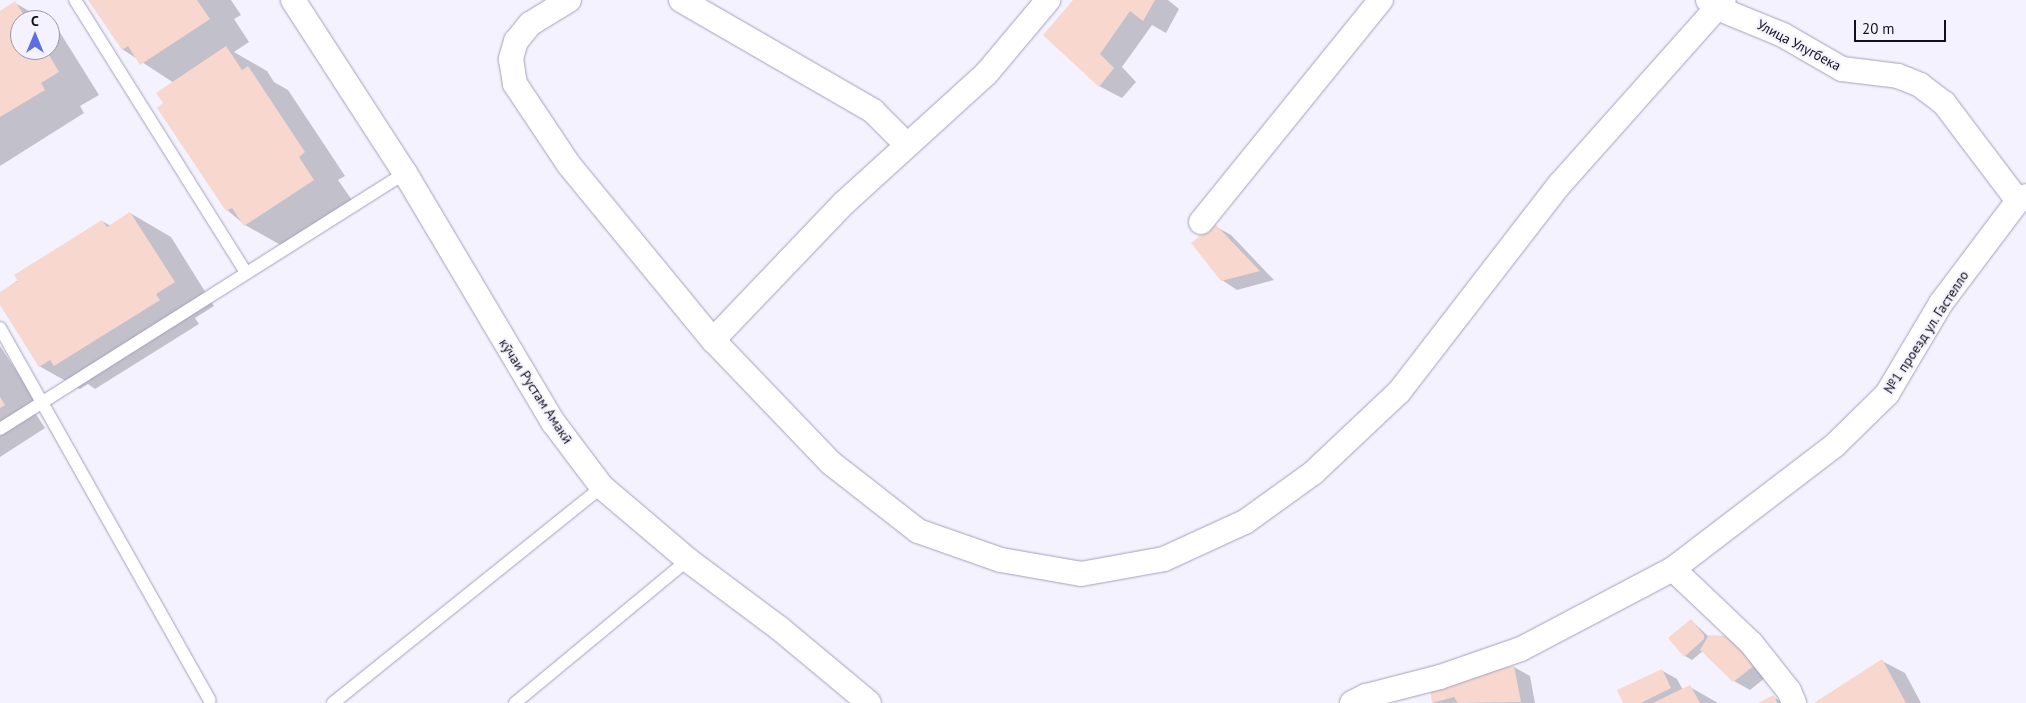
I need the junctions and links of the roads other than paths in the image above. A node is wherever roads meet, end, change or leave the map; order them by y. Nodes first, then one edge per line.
1 (75, 0) edge
2 (293, 0) edge
3 (569, 0) edge
4 (681, 0) edge
5 (1048, 0) edge
6 (1381, 0) edge
7 (1716, 3) edge
8 (907, 145) junction
9 (405, 173) junction
10 (2022, 198) edge
11 (1201, 222) dead end
12 (246, 273) junction
13 (0, 328) edge
14 (713, 340) junction
15 (42, 402) junction
16 (0, 429) edge
17 (602, 487) junction
18 (688, 560) junction
19 (1673, 569) junction
20 (210, 700) dead end
21 (333, 703) edge
22 (515, 703) edge
23 (869, 703) edge
24 (1352, 703) edge
25 (1794, 703) edge

1 - 12 lane
2 - 9 street, кӯчаи Рустам Амакӣ
3 - 14 street
4 - 8 street
5 - 8 street
6 - 11 street
7 - 10 street, Улица Улугбека
7 - 14 street
8 - 14 street
9 - 12 lane
9 - 17 street, кӯчаи Рустам Амакӣ
10 - 19 street, №1 проезд ул. Гастелло
12 - 15 lane
13 - 15 lane
15 - 16 lane
15 - 20 lane
17 - 18 street, кӯчаи Рустам Амакӣ
17 - 21 lane
18 - 22 lane
18 - 23 street, кӯчаи Рустам Амакӣ
19 - 24 street, №1 проезд ул. Гастелло
19 - 25 street

